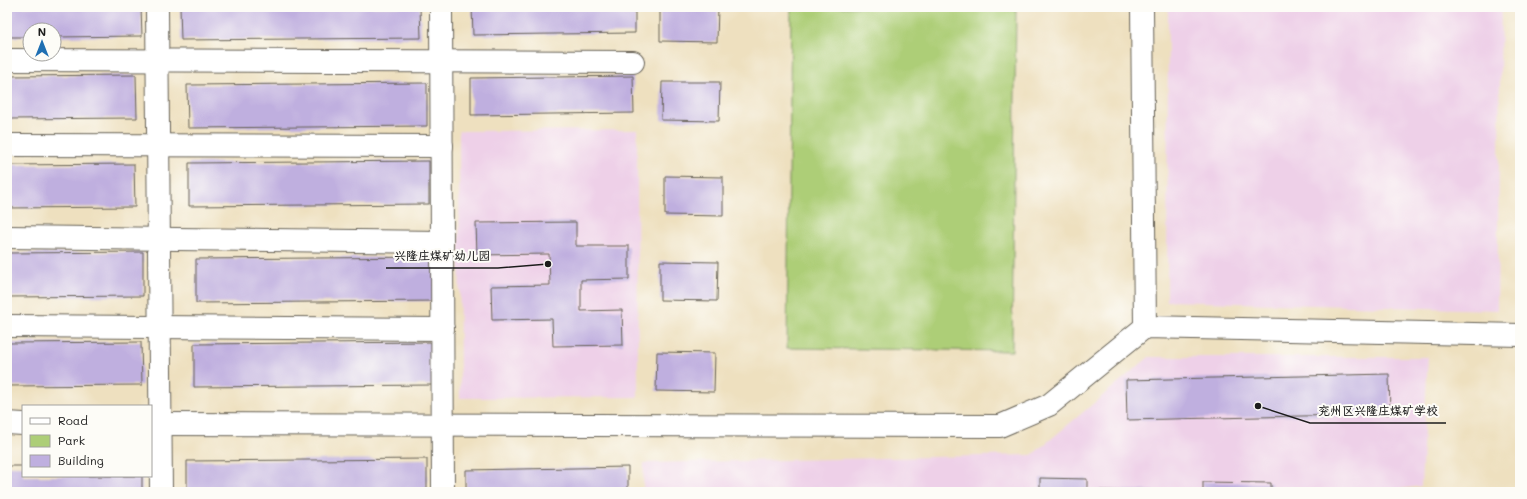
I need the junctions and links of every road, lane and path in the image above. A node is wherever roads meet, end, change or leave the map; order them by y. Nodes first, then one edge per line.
1 (157, 7) edge
2 (441, 7) edge
3 (1142, 7) edge
4 (7, 60) edge
5 (158, 61) junction
6 (442, 61) junction
7 (633, 62) dead end
8 (7, 145) edge
9 (158, 145) junction
10 (442, 146) junction
11 (7, 238) edge
12 (159, 239) junction
13 (442, 242) junction
14 (7, 326) edge
15 (160, 327) junction
16 (1145, 327) junction
17 (443, 329) junction
18 (1520, 335) edge
19 (7, 424) edge
20 (22, 424) edge
21 (156, 424) edge
22 (443, 425) junction
23 (161, 492) edge
24 (443, 492) edge

1 - 5 street
2 - 6 street
3 - 16 street
4 - 5 street
5 - 6 street
5 - 9 street
6 - 7 street
6 - 10 street
8 - 9 street
9 - 10 street
9 - 12 street
10 - 13 street
11 - 12 street
12 - 13 street
12 - 15 street
13 - 17 street
14 - 15 street
15 - 17 street
15 - 21 street
16 - 18 street
16 - 22 street
17 - 22 street
19 - 20 street
21 - 22 street
21 - 23 street
22 - 24 street

